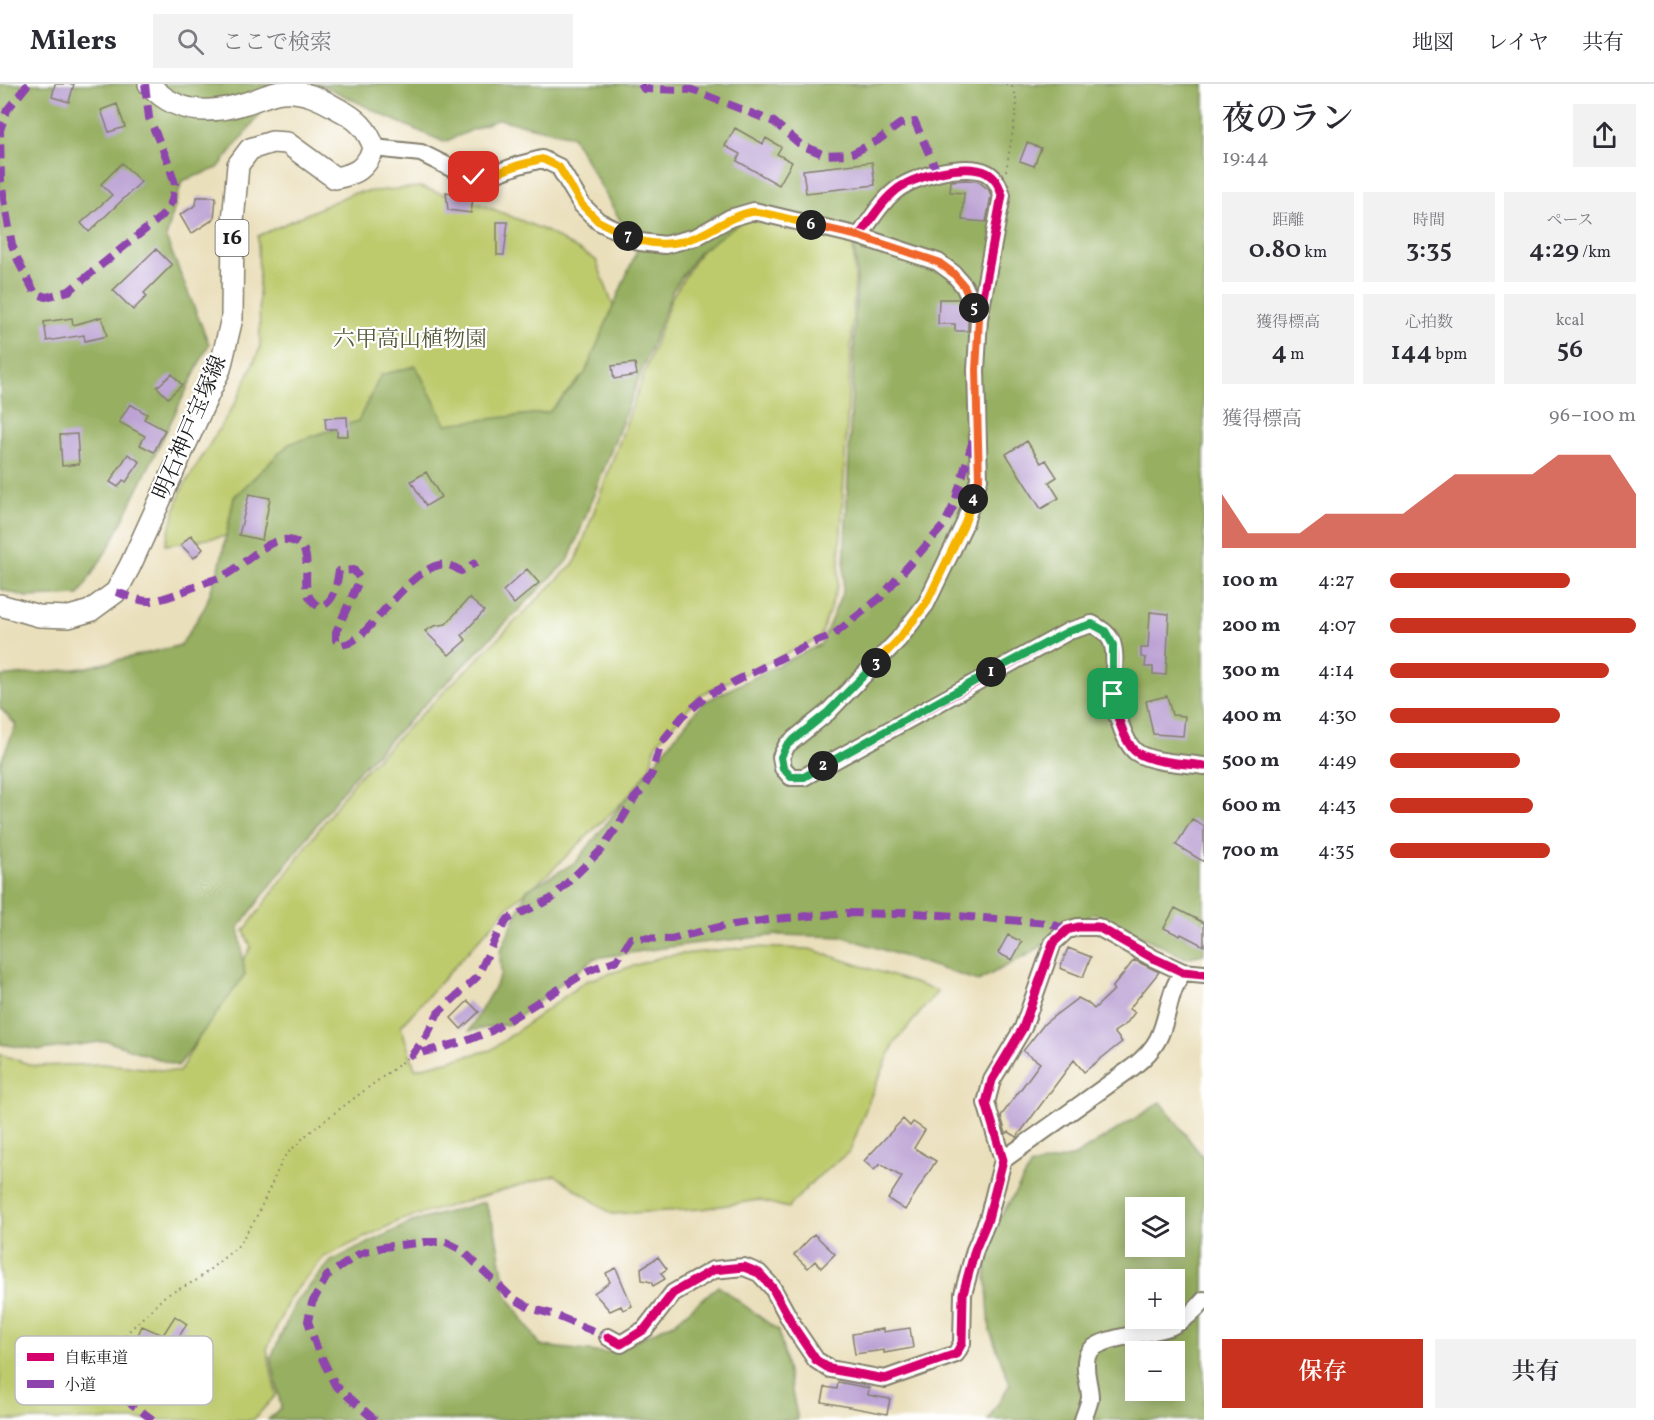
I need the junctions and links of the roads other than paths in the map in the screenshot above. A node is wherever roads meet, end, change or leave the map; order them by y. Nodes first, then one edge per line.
1 (149, 84) edge
2 (374, 148) junction
3 (859, 236) junction
4 (979, 318) junction
5 (0, 605) edge
6 (1204, 766) edge
7 (1183, 972) junction
8 (1204, 974) edge
9 (1003, 1160) junction
10 (1204, 1300) edge
11 (608, 1337) dead end
12 (1083, 1420) edge

1 - 2 main road
2 - 3 street
2 - 5 main road, 明石神戸宝塚線 / 16
3 - 4 street
3 - 4 street
4 - 6 street
7 - 8 street
7 - 9 street
7 - 9 street
9 - 11 street
10 - 12 street

